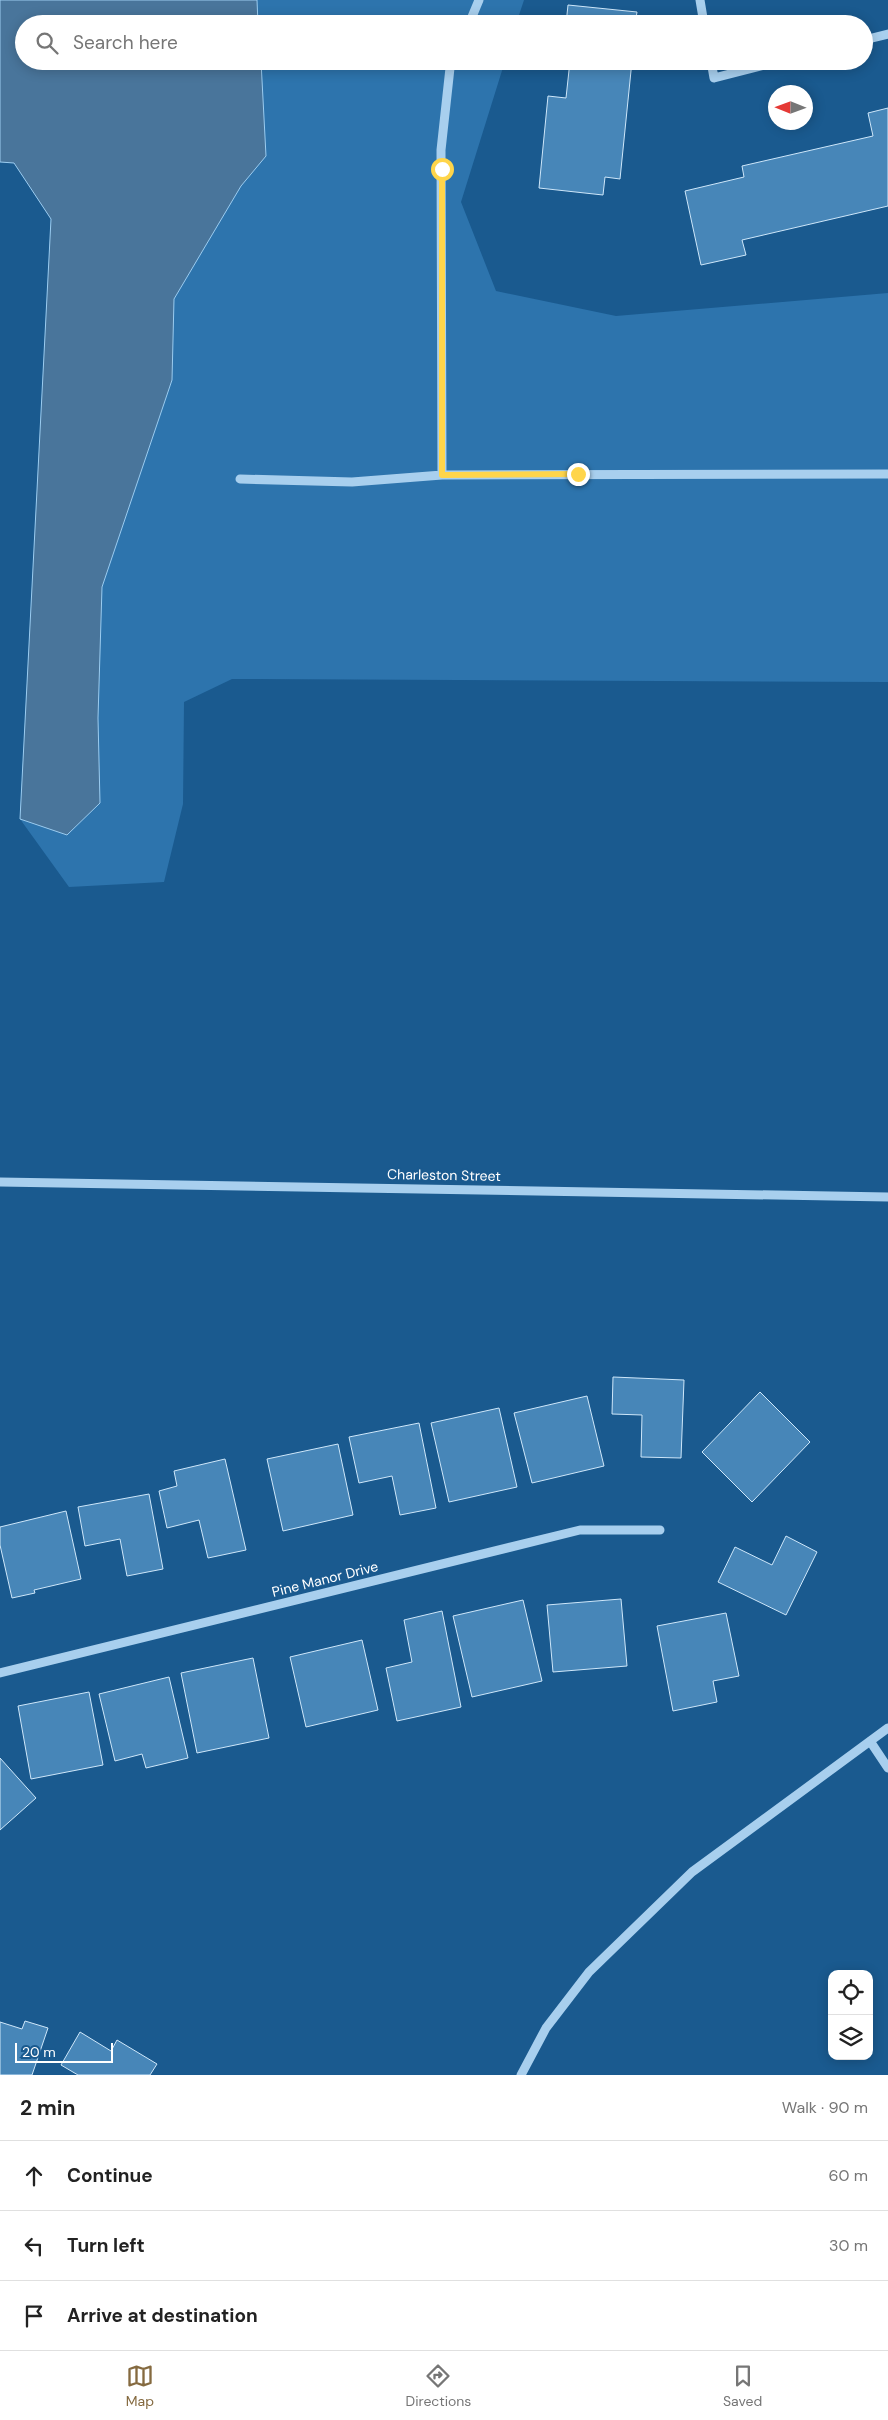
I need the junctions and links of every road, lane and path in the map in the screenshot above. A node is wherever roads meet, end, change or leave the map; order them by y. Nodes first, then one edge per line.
1 (479, 0) edge
2 (700, 0) edge
3 (473, 15) edge
4 (702, 15) edge
5 (888, 34) edge
6 (873, 38) edge
7 (450, 70) edge
8 (713, 70) edge
9 (745, 70) edge
10 (888, 474) edge
11 (442, 475) junction
12 (240, 479) dead end
13 (0, 1182) edge
14 (888, 1196) edge
15 (660, 1530) dead end
16 (0, 1673) edge
17 (888, 1728) edge
18 (870, 1741) junction
19 (888, 1768) edge
20 (520, 2075) edge

1 - 3 street
2 - 4 street
5 - 6 street
7 - 11 street
8 - 9 street
10 - 11 street
11 - 12 street
13 - 14 street, Charleston Street
15 - 16 street, Pine Manor Drive
17 - 18 street
18 - 19 street
18 - 20 street

